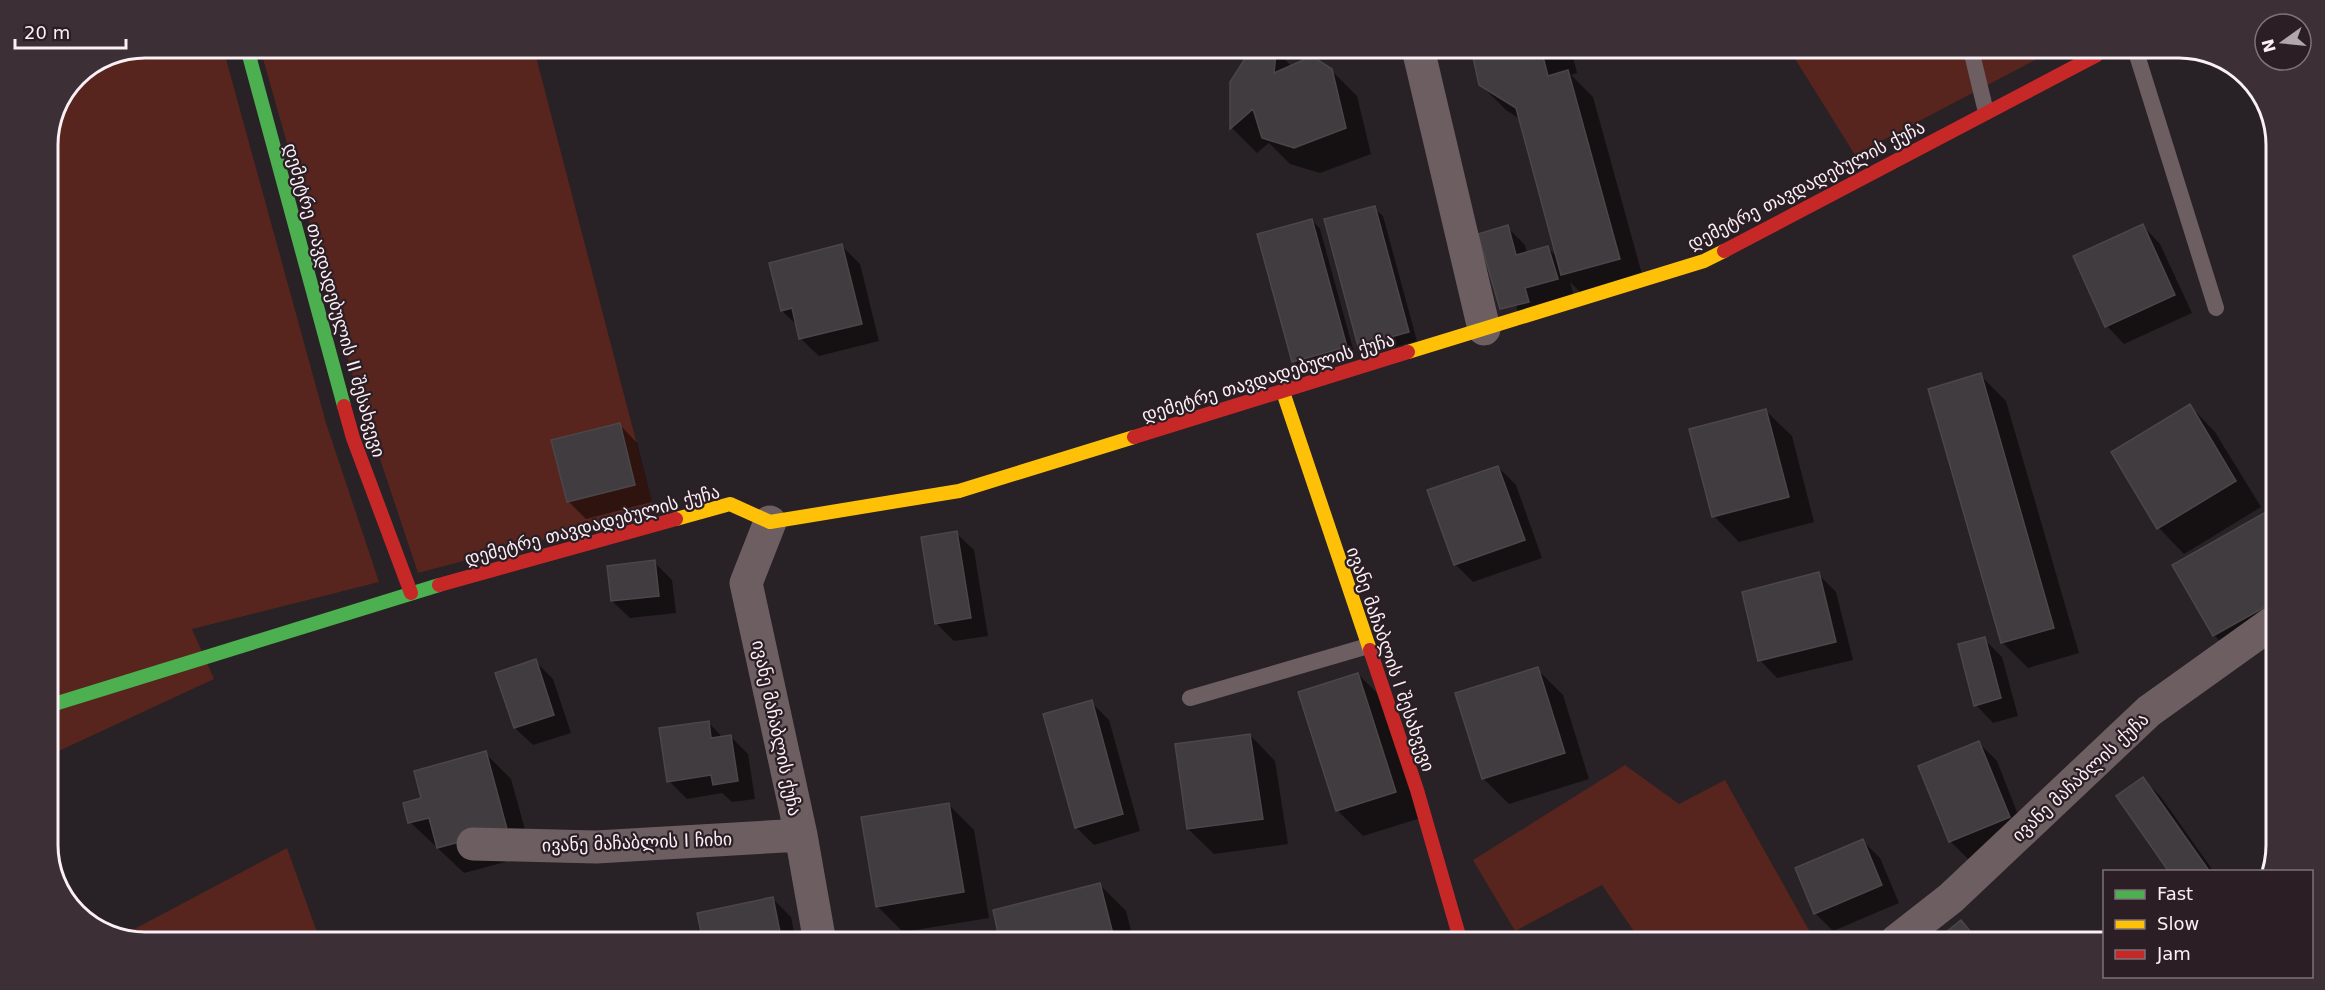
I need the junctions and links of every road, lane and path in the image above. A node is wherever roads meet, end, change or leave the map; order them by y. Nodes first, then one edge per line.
1 (250, 58) edge
2 (1420, 58) edge
3 (1973, 58) edge
4 (2091, 58) edge
5 (2138, 58) edge
6 (1986, 112) junction
7 (2216, 308) dead end
8 (1484, 328) junction
9 (1282, 392) junction
10 (770, 522) junction
11 (411, 592) junction
12 (2266, 627) edge
13 (1368, 646) junction
14 (1190, 698) dead end
15 (59, 703) edge
16 (801, 835) junction
17 (473, 844) dead end
18 (818, 932) edge
19 (1458, 932) edge
20 (1908, 932) edge

1 - 11 street, დემეტრე თავდადებულის II შესახვევი
2 - 8 street
3 - 6 lane
4 - 6 street, დემეტრე თავდადებულის ქუჩა
5 - 7 lane
6 - 8 street, დემეტრე თავდადებულის ქუჩა
8 - 9 street, დემეტრე თავდადებულის ქუჩა
9 - 10 street, დემეტრე თავდადებულის ქუჩა
9 - 13 street, ივანე მაჩაბლის I შესახვევი
10 - 11 street, დემეტრე თავდადებულის ქუჩა
10 - 16 street, ივანე მაჩაბლის ქუჩა
11 - 15 street, დემეტრე თავდადებულის ქუჩა
12 - 20 street, ივანე მაჩაბლის ქუჩა
13 - 14 lane
13 - 19 street, ივანე მაჩაბლის I შესახვევი
16 - 17 street, ივანე მაჩაბლის I ჩიხი
16 - 18 street, ივანე მაჩაბლის ქუჩა

